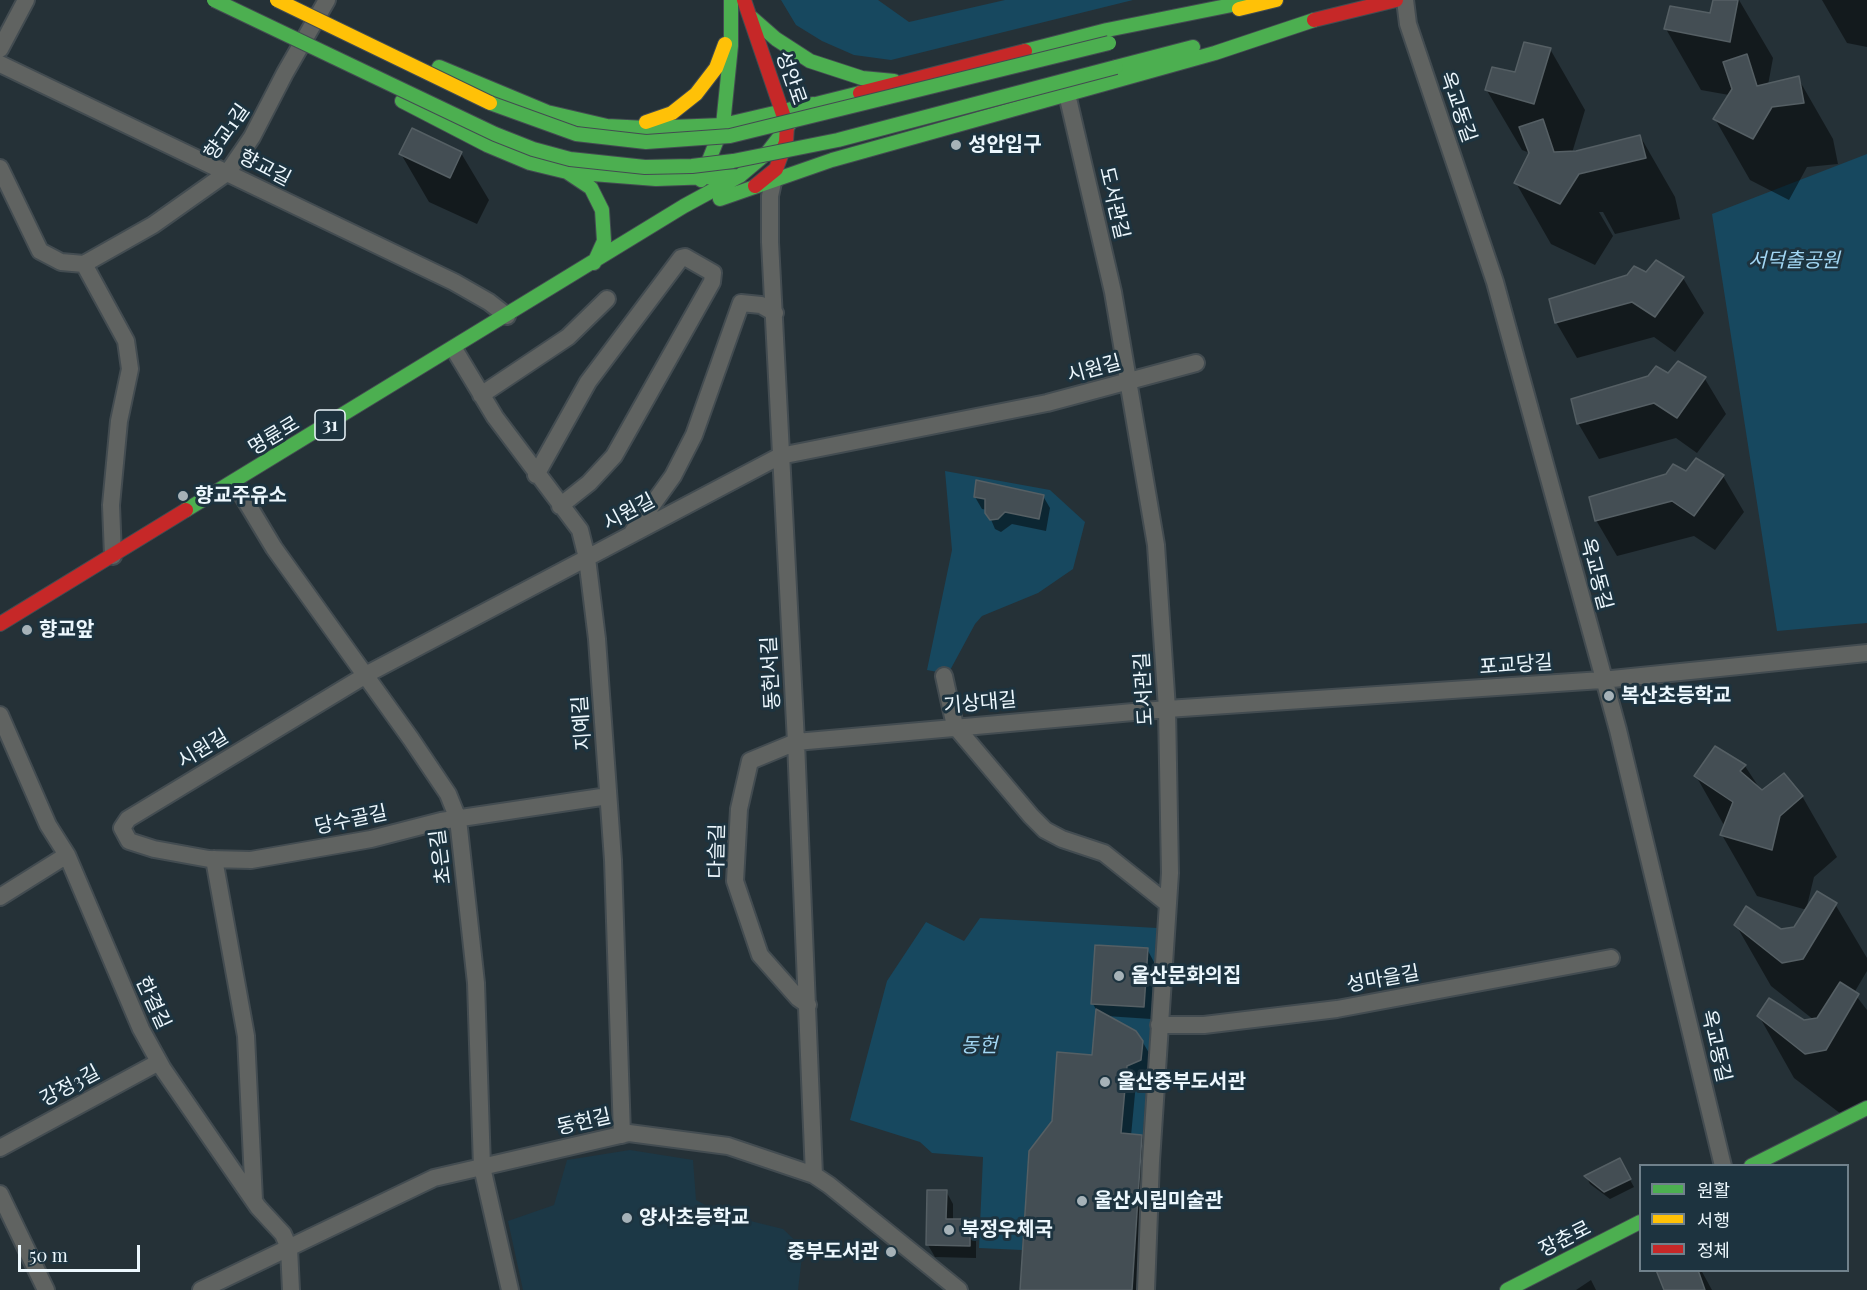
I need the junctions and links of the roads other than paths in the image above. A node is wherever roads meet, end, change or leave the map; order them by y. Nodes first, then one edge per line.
1 (26, 0) edge
2 (214, 0) edge
3 (277, 0) edge
4 (284, 0) edge
5 (327, 0) edge
6 (744, 0) edge
7 (1257, 0) edge
8 (1276, 0) edge
9 (1396, 0) edge
10 (1405, 0) edge
11 (732, 5) edge
12 (749, 14) junction
13 (1320, 18) junction
14 (381, 46) junction
15 (0, 49) edge
16 (0, 64) edge
17 (365, 77) junction
18 (904, 81) junction
19 (1067, 94) junction
20 (816, 104) junction
21 (783, 112) junction
22 (723, 125) junction
23 (607, 126) junction
24 (787, 126) junction
25 (832, 160) junction
26 (0, 168) edge
27 (228, 172) junction
28 (567, 172) junction
29 (774, 175) junction
30 (741, 176) junction
31 (702, 179) junction
32 (684, 206) junction
33 (658, 224) junction
34 (594, 263) junction
35 (84, 264) junction
36 (608, 299) dead end
37 (775, 313) junction
38 (507, 316) junction
39 (454, 349) junction
40 (1196, 363) dead end
41 (1128, 381) junction
42 (481, 395) junction
43 (780, 456) junction
44 (536, 475) junction
45 (235, 483) junction
46 (560, 506) junction
47 (629, 536) junction
48 (113, 556) junction
49 (587, 558) junction
50 (0, 624) edge
51 (1867, 653) edge
52 (365, 675) junction
53 (944, 676) dead end
54 (1602, 680) junction
55 (1167, 709) junction
56 (0, 715) edge
57 (955, 726) junction
58 (796, 742) junction
59 (608, 796) junction
60 (128, 819) joint
61 (458, 819) junction
62 (67, 855) junction
63 (214, 859) junction
64 (0, 897) edge
65 (1168, 904) junction
66 (1611, 958) dead end
67 (808, 1005) junction
68 (1160, 1025) junction
69 (159, 1062) junction
70 (1867, 1107) edge
71 (622, 1135) junction
72 (0, 1148) edge
73 (1723, 1164) edge
74 (1756, 1164) edge
75 (482, 1167) junction
76 (814, 1176) junction
77 (0, 1194) edge
78 (254, 1201) junction
79 (1639, 1223) edge
80 (290, 1248) junction
81 (46, 1290) edge
82 (201, 1290) edge
83 (291, 1290) edge
84 (510, 1290) edge
85 (959, 1290) edge
86 (1146, 1290) edge
87 (1507, 1290) edge

1 - 15 street
2 - 17 main road, bridge
3 - 14 main road, bridge
4 - 14 main road, bridge
5 - 27 street, 향교1길
6 - 12 main road, 성안로
7 - 18 main road
8 - 14 main road, bridge
9 - 13 main road
10 - 54 street, 옥교동길
11 - 22 main road
11 - 23 main road
12 - 18 main road
12 - 21 main road, 성안로
13 - 17 main road, bridge
13 - 19 main road
14 - 23 main road
16 - 27 street, 향교길
17 - 28 main road
18 - 20 main road
19 - 25 main road
19 - 41 street, 도서관길
20 - 21 main road
20 - 24 main road
21 - 22 main road
21 - 24 main road, 성안로
22 - 23 main road
22 - 31 main road
24 - 25 main road
24 - 29 main road, 성안로
24 - 30 main road
25 - 29 main road
26 - 35 street
27 - 35 street, 향교1길
27 - 38 street, 향교길
28 - 31 main road
28 - 34 main road
29 - 30 main road
29 - 33 main road
29 - 37 street, 동헌서길
30 - 31 main road
30 - 32 main road
31 - 32 main road
32 - 33 main road
33 - 34 main road, 명륜로 / 31
34 - 38 main road, 명륜로 / 31
35 - 48 street
36 - 42 street
37 - 43 street, 동헌서길
37 - 47 street
38 - 39 main road, 명륜로 / 31
39 - 42 street, 지예길
39 - 45 main road, 명륜로 / 31
40 - 41 street, 시원길
41 - 43 street, 시원길
41 - 55 street, 도서관길
42 - 44 street, 지예길
43 - 47 street, 시원길
43 - 58 street, 동헌서길
44 - 46 street, 지예길
44 - 46 street
45 - 48 main road, 명륜로 / 31
45 - 52 street, 초은길
46 - 49 street, 지예길
47 - 49 street, 시원길
48 - 50 main road, 명륜로 / 31
49 - 52 street, 시원길
49 - 59 street, 지예길
51 - 54 street, 포교당길
52 - 60 street, 시원길
52 - 61 street, 초은길
53 - 57 street
54 - 55 street, 포교당길
54 - 73 street, 옥교동길
55 - 57 street, 기상대길
55 - 65 street, 도서관길
56 - 62 street, 한결길
57 - 58 street, 기상대길
57 - 65 street
58 - 67 street, 동헌서길
58 - 67 street, 다슬길
59 - 61 street, 당수골길
59 - 71 street, 지예길
60 - 63 street, 당수골길
61 - 63 street, 당수골길
61 - 75 street, 초은길
62 - 64 street
62 - 69 street, 한결길
63 - 78 street
65 - 68 street, 도서관길
66 - 68 street, 성마을길
67 - 76 street, 동헌서길
68 - 86 street, 도서관길
69 - 72 street, 강정3길
69 - 78 street, 한결길
70 - 74 main road
71 - 75 street, 동헌길
71 - 76 street, 동헌길
75 - 80 street, 동헌길
75 - 84 street, 초은길
76 - 85 street, 동헌길
77 - 81 street
78 - 80 street, 한결길
79 - 87 main road, 장춘로
80 - 82 street, 동헌길
80 - 83 street

